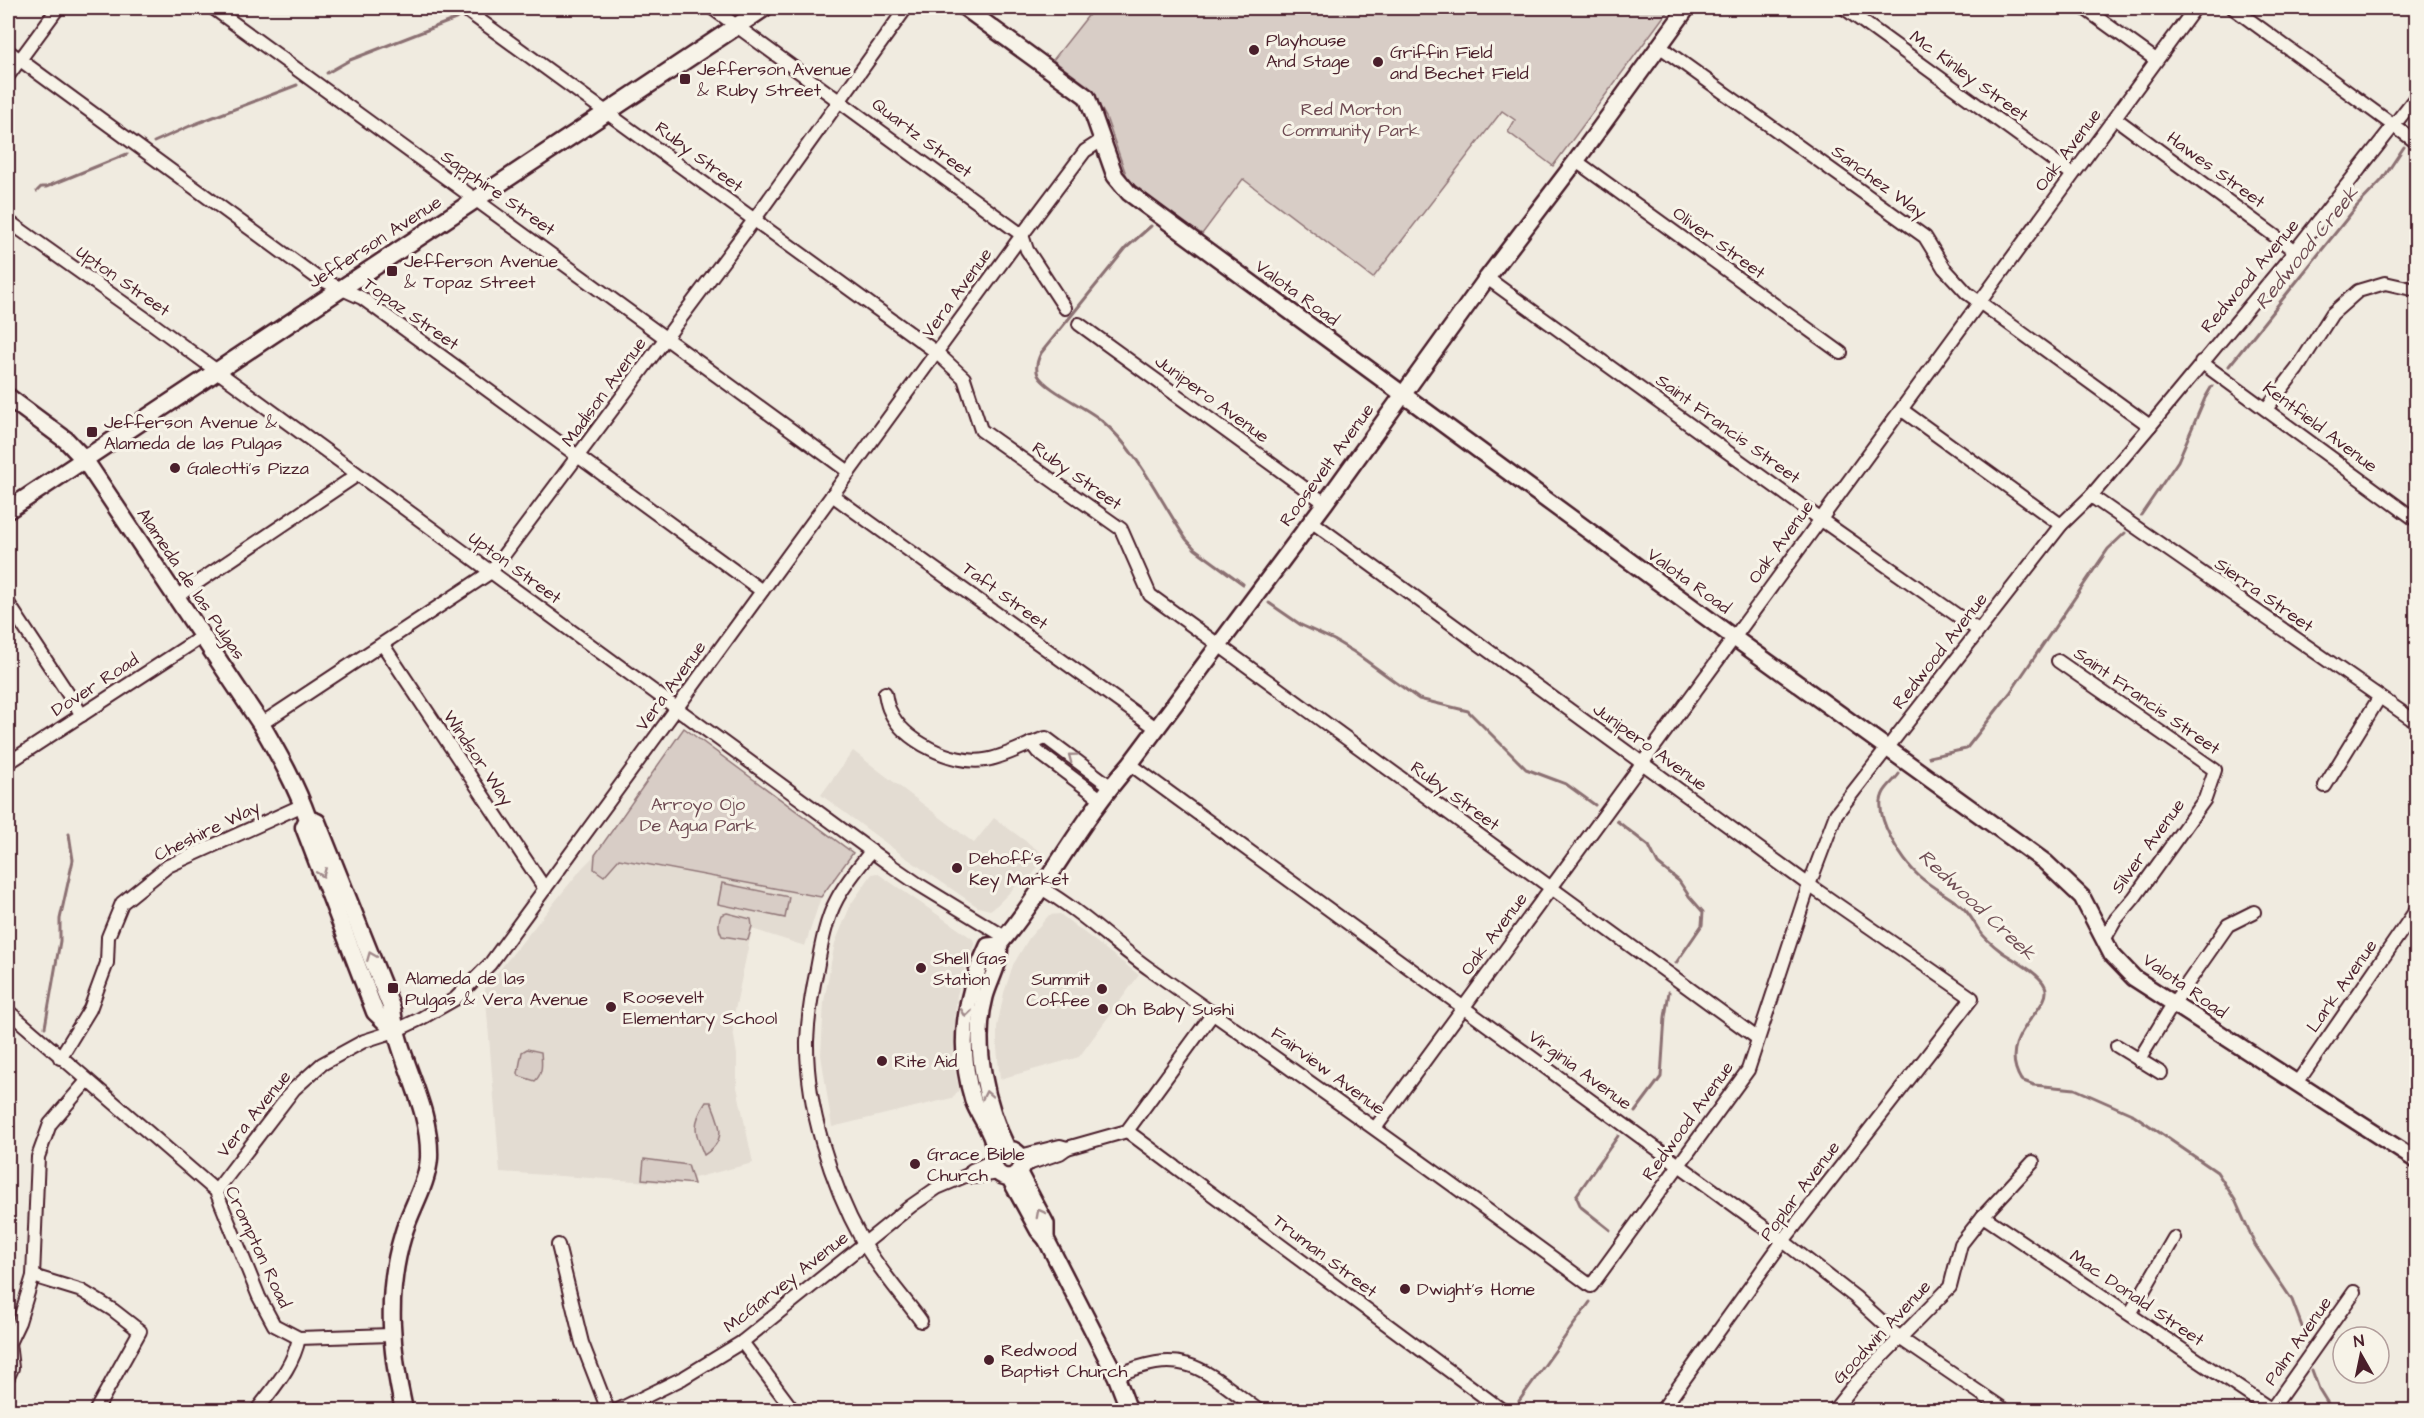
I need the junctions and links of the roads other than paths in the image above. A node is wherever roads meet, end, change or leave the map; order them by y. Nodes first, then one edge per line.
1 (58, 8) edge
2 (213, 8) edge
3 (463, 8) edge
4 (712, 8) edge
5 (764, 8) edge
6 (906, 8) edge
7 (965, 8) edge
8 (1687, 8) edge
9 (1844, 8) edge
10 (2084, 8) edge
11 (2194, 8) edge
12 (2233, 8) edge
13 (737, 26) junction
14 (1659, 46) junction
15 (8, 51) edge
16 (20, 59) junction
17 (2156, 60) junction
18 (8, 76) edge
19 (2416, 97) edge
20 (839, 98) junction
21 (606, 112) junction
22 (2115, 118) junction
23 (2393, 124) junction
24 (1102, 140) junction
25 (2416, 142) edge
26 (1576, 161) junction
27 (2072, 174) junction
28 (475, 199) junction
29 (754, 220) junction
30 (8, 221) edge
31 (1022, 235) junction
32 (2295, 251) junction
33 (1487, 278) junction
34 (340, 288) junction
35 (2416, 290) edge
36 (1980, 302) junction
37 (1065, 308) dead end
38 (1079, 324) dead end
39 (665, 337) junction
40 (936, 352) junction
41 (1841, 353) dead end
42 (2201, 362) junction
43 (216, 371) junction
44 (1403, 395) junction
45 (8, 397) edge
46 (2266, 409) junction
47 (1902, 410) junction
48 (2150, 426) junction
49 (579, 457) junction
50 (84, 459) junction
51 (849, 472) junction
52 (357, 475) junction
53 (832, 495) junction
54 (2091, 496) junction
55 (1325, 503) junction
56 (8, 510) edge
57 (1820, 519) junction
58 (2416, 520) edge
59 (1311, 521) junction
60 (2061, 525) junction
61 (491, 572) junction
62 (762, 591) junction
63 (176, 597) junction
64 (8, 603) edge
65 (1978, 630) junction
66 (203, 636) junction
67 (1733, 637) junction
68 (382, 645) junction
69 (1217, 645) junction
70 (2058, 661) dead end
71 (885, 693) dead end
72 (2379, 698) junction
73 (677, 709) junction
74 (82, 715) junction
75 (2416, 722) edge
76 (261, 724) junction
77 (1156, 728) junction
78 (1031, 743) junction
79 (1887, 748) junction
80 (8, 763) edge
81 (1130, 764) junction
82 (1643, 764) junction
83 (2215, 770) joint
84 (1110, 786) junction
85 (2325, 786) dead end
86 (1101, 799) junction
87 (305, 812) junction
88 (871, 851) junction
89 (1809, 885) junction
90 (1041, 888) junction
91 (545, 889) junction
92 (1551, 889) junction
93 (2416, 909) edge
94 (2254, 912) dead end
95 (2104, 940) junction
96 (1002, 941) junction
97 (1971, 998) joint
98 (2173, 1004) junction
99 (1462, 1007) junction
100 (8, 1011) edge
101 (1214, 1012) junction
102 (395, 1031) junction
103 (1757, 1038) junction
104 (2117, 1046) dead end
105 (60, 1058) junction
106 (2139, 1060) junction
107 (2161, 1073) dead end
108 (87, 1081) junction
109 (2297, 1083) junction
110 (1376, 1128) junction
111 (1127, 1131) junction
112 (2416, 1160) edge
113 (2033, 1162) dead end
114 (1008, 1164) junction
115 (1679, 1165) junction
116 (216, 1191) junction
117 (1983, 1216) junction
118 (2174, 1238) dead end
119 (1783, 1241) junction
120 (863, 1243) junction
121 (558, 1245) dead end
122 (33, 1276) junction
123 (1591, 1286) joint
124 (2354, 1292) dead end
125 (2130, 1314) junction
126 (921, 1321) dead end
127 (391, 1335) junction
128 (299, 1338) junction
129 (1900, 1339) junction
130 (742, 1342) junction
131 (8, 1344) edge
132 (1116, 1376) junction
133 (8, 1377) edge
134 (96, 1410) edge
135 (257, 1410) edge
136 (404, 1410) edge
137 (608, 1410) edge
138 (618, 1410) edge
139 (793, 1410) edge
140 (1129, 1410) edge
141 (1258, 1410) edge
142 (1502, 1410) edge
143 (1662, 1410) edge
144 (1834, 1410) edge
145 (2005, 1410) edge
146 (2271, 1410) edge

1 - 16 street
2 - 28 street, Sapphire Street
3 - 21 street, Ruby Street
4 - 13 street, Quartz Street
5 - 13 main road, Jefferson Avenue
6 - 20 street, Madison Avenue
7 - 24 street, Valota Road
8 - 14 street, Roosevelt Avenue
9 - 27 street, Mc Kinley Street
10 - 17 street
11 - 17 street, Oak Avenue
12 - 23 street
13 - 20 street, Quartz Street
13 - 21 main road, Jefferson Avenue
14 - 26 street, Roosevelt Avenue
14 - 36 street, Sanchez Way
15 - 16 street, Topaz Street
16 - 18 street
16 - 34 street, Topaz Street
17 - 22 street, Oak Avenue
19 - 23 street, Redwood Avenue
20 - 29 street, Madison Avenue
20 - 31 street, Quartz Street
21 - 28 main road, Jefferson Avenue
21 - 29 street, Ruby Street
22 - 27 street, Oak Avenue
22 - 32 street, Hawes Street
23 - 25 street
23 - 32 street, Redwood Avenue
24 - 31 street, Vera Avenue
24 - 44 street, Valota Road
26 - 33 street, Roosevelt Avenue
26 - 41 street, Oliver Street
27 - 36 street, Oak Avenue
28 - 34 main road, Jefferson Avenue
28 - 39 street, Sapphire Street
29 - 39 street, Madison Avenue
29 - 40 street, Ruby Street
30 - 43 street, Upton Street
31 - 37 street
31 - 40 street, Vera Avenue
32 - 42 street, Redwood Avenue
33 - 44 street, Roosevelt Avenue
33 - 57 street, Saint Francis Street
34 - 43 main road, Jefferson Avenue
34 - 49 street, Topaz Street
35 - 46 street
36 - 47 street, Oak Avenue
36 - 48 street, Sanchez Way
38 - 55 street, Junipero Avenue
39 - 49 street, Madison Avenue
39 - 51 street, Sapphire Street
40 - 51 street, Vera Avenue
40 - 69 street, Ruby Street
42 - 46 street, Kentfield Avenue
42 - 48 street, Redwood Avenue
43 - 50 main road, Jefferson Avenue
43 - 52 street, Upton Street
44 - 55 street, Roosevelt Avenue
44 - 67 street, Valota Road
45 - 50 main road, Alameda de las Pulgas
46 - 58 street, Kentfield Avenue
47 - 57 street, Oak Avenue
47 - 60 street
48 - 54 street, Redwood Avenue
49 - 61 street, Madison Avenue
49 - 62 street, Topaz Street
50 - 56 main road, Jefferson Avenue
50 - 63 main road, Alameda de las Pulgas
51 - 53 street, Vera Avenue
52 - 61 street, Upton Street
52 - 63 street
53 - 62 street, Vera Avenue
53 - 77 street, Taft Street
54 - 60 street, Redwood Avenue
54 - 72 street, Sierra Street
55 - 59 street, Roosevelt Avenue
57 - 65 street, Saint Francis Street
57 - 67 street, Oak Avenue
59 - 69 street, Roosevelt Avenue
59 - 82 street, Junipero Avenue
60 - 65 street, Redwood Avenue
61 - 68 street, Madison Avenue
61 - 73 street, Upton Street
62 - 73 street, Vera Avenue
63 - 66 main road, Alameda de las Pulgas
64 - 74 street
65 - 79 street, Redwood Avenue
66 - 74 street, Dover Road
66 - 76 main road, Alameda de las Pulgas
67 - 79 street, Valota Road
67 - 82 street, Oak Avenue
68 - 76 street, Madison Avenue
68 - 91 street, Windsor Way
69 - 77 street, Roosevelt Avenue
69 - 92 street, Ruby Street
70 - 83 street, Saint Francis Street
71 - 78 street
72 - 75 street, Sierra Street
72 - 85 street
73 - 88 street, Upton Street
73 - 91 street, Vera Avenue
74 - 80 street, Dover Road
76 - 87 main road, Alameda de las Pulgas
77 - 81 street, Roosevelt Avenue
84 -> 78 street
78 - 86 street
79 - 89 street, Redwood Avenue
79 - 95 street, Valota Road
81 - 84 street, Roosevelt Avenue
81 - 99 street, Virginia Avenue
82 - 89 street, Junipero Avenue
82 - 92 street, Oak Avenue
83 - 95 street, Silver Avenue
84 - 86 street, Roosevelt Avenue
86 - 90 street, Roosevelt Avenue
87 - 102 main road, Alameda de las Pulgas
87 - 105 street, Cheshire Way
88 - 96 street, Upton Street
88 - 120 street
89 - 97 street, Junipero Avenue
89 - 103 street, Redwood Avenue
90 - 96 street, Roosevelt Avenue
90 - 101 street, Fairview Avenue
91 - 102 street, Vera Avenue
92 - 99 street, Oak Avenue
92 - 103 street, Ruby Street
93 - 109 street, Lark Avenue
94 - 98 street
95 - 98 street, Valota Road
96 - 114 street, Roosevelt Avenue
97 - 119 street, Poplar Avenue
98 - 106 street
98 - 109 street, Valota Road
99 - 110 street, Oak Avenue
99 - 115 street, Virginia Avenue
100 - 105 street, Crompton Road
101 - 110 street, Fairview Avenue
101 - 111 street
102 - 116 street, Vera Avenue
102 - 127 main road, Alameda de las Pulgas
103 - 115 street, Redwood Avenue
104 - 106 street
105 - 108 street, Crompton Road
106 - 107 street
108 - 116 street, Crompton Road
108 - 122 street
109 - 112 street, Valota Road
110 - 123 street, Fairview Avenue
111 - 114 street, McGarvey Avenue
111 - 142 street, Truman Street
113 - 117 street, Goodwin Avenue
114 - 120 street, McGarvey Avenue
114 - 132 street, Roosevelt Avenue
115 - 119 street, Virginia Avenue
115 - 123 street, Redwood Avenue
116 - 128 street, Crompton Road
117 - 125 street, Mac Donald Street
117 - 129 street, Goodwin Avenue
118 - 125 street
119 - 129 street, Virginia Avenue
119 - 143 street, Poplar Avenue
120 - 126 street
120 - 130 street, McGarvey Avenue
121 - 137 street
122 - 131 street
122 - 134 street
124 - 146 street, Palm Avenue
125 - 146 street, Mac Donald Street
127 - 128 street
127 - 136 main road, Alameda de las Pulgas
128 - 135 street
129 - 144 street, Goodwin Avenue
129 - 145 street, Virginia Avenue
130 - 138 street, McGarvey Avenue
130 - 139 street
131 - 133 street
132 - 140 street, Roosevelt Avenue
132 - 141 street

